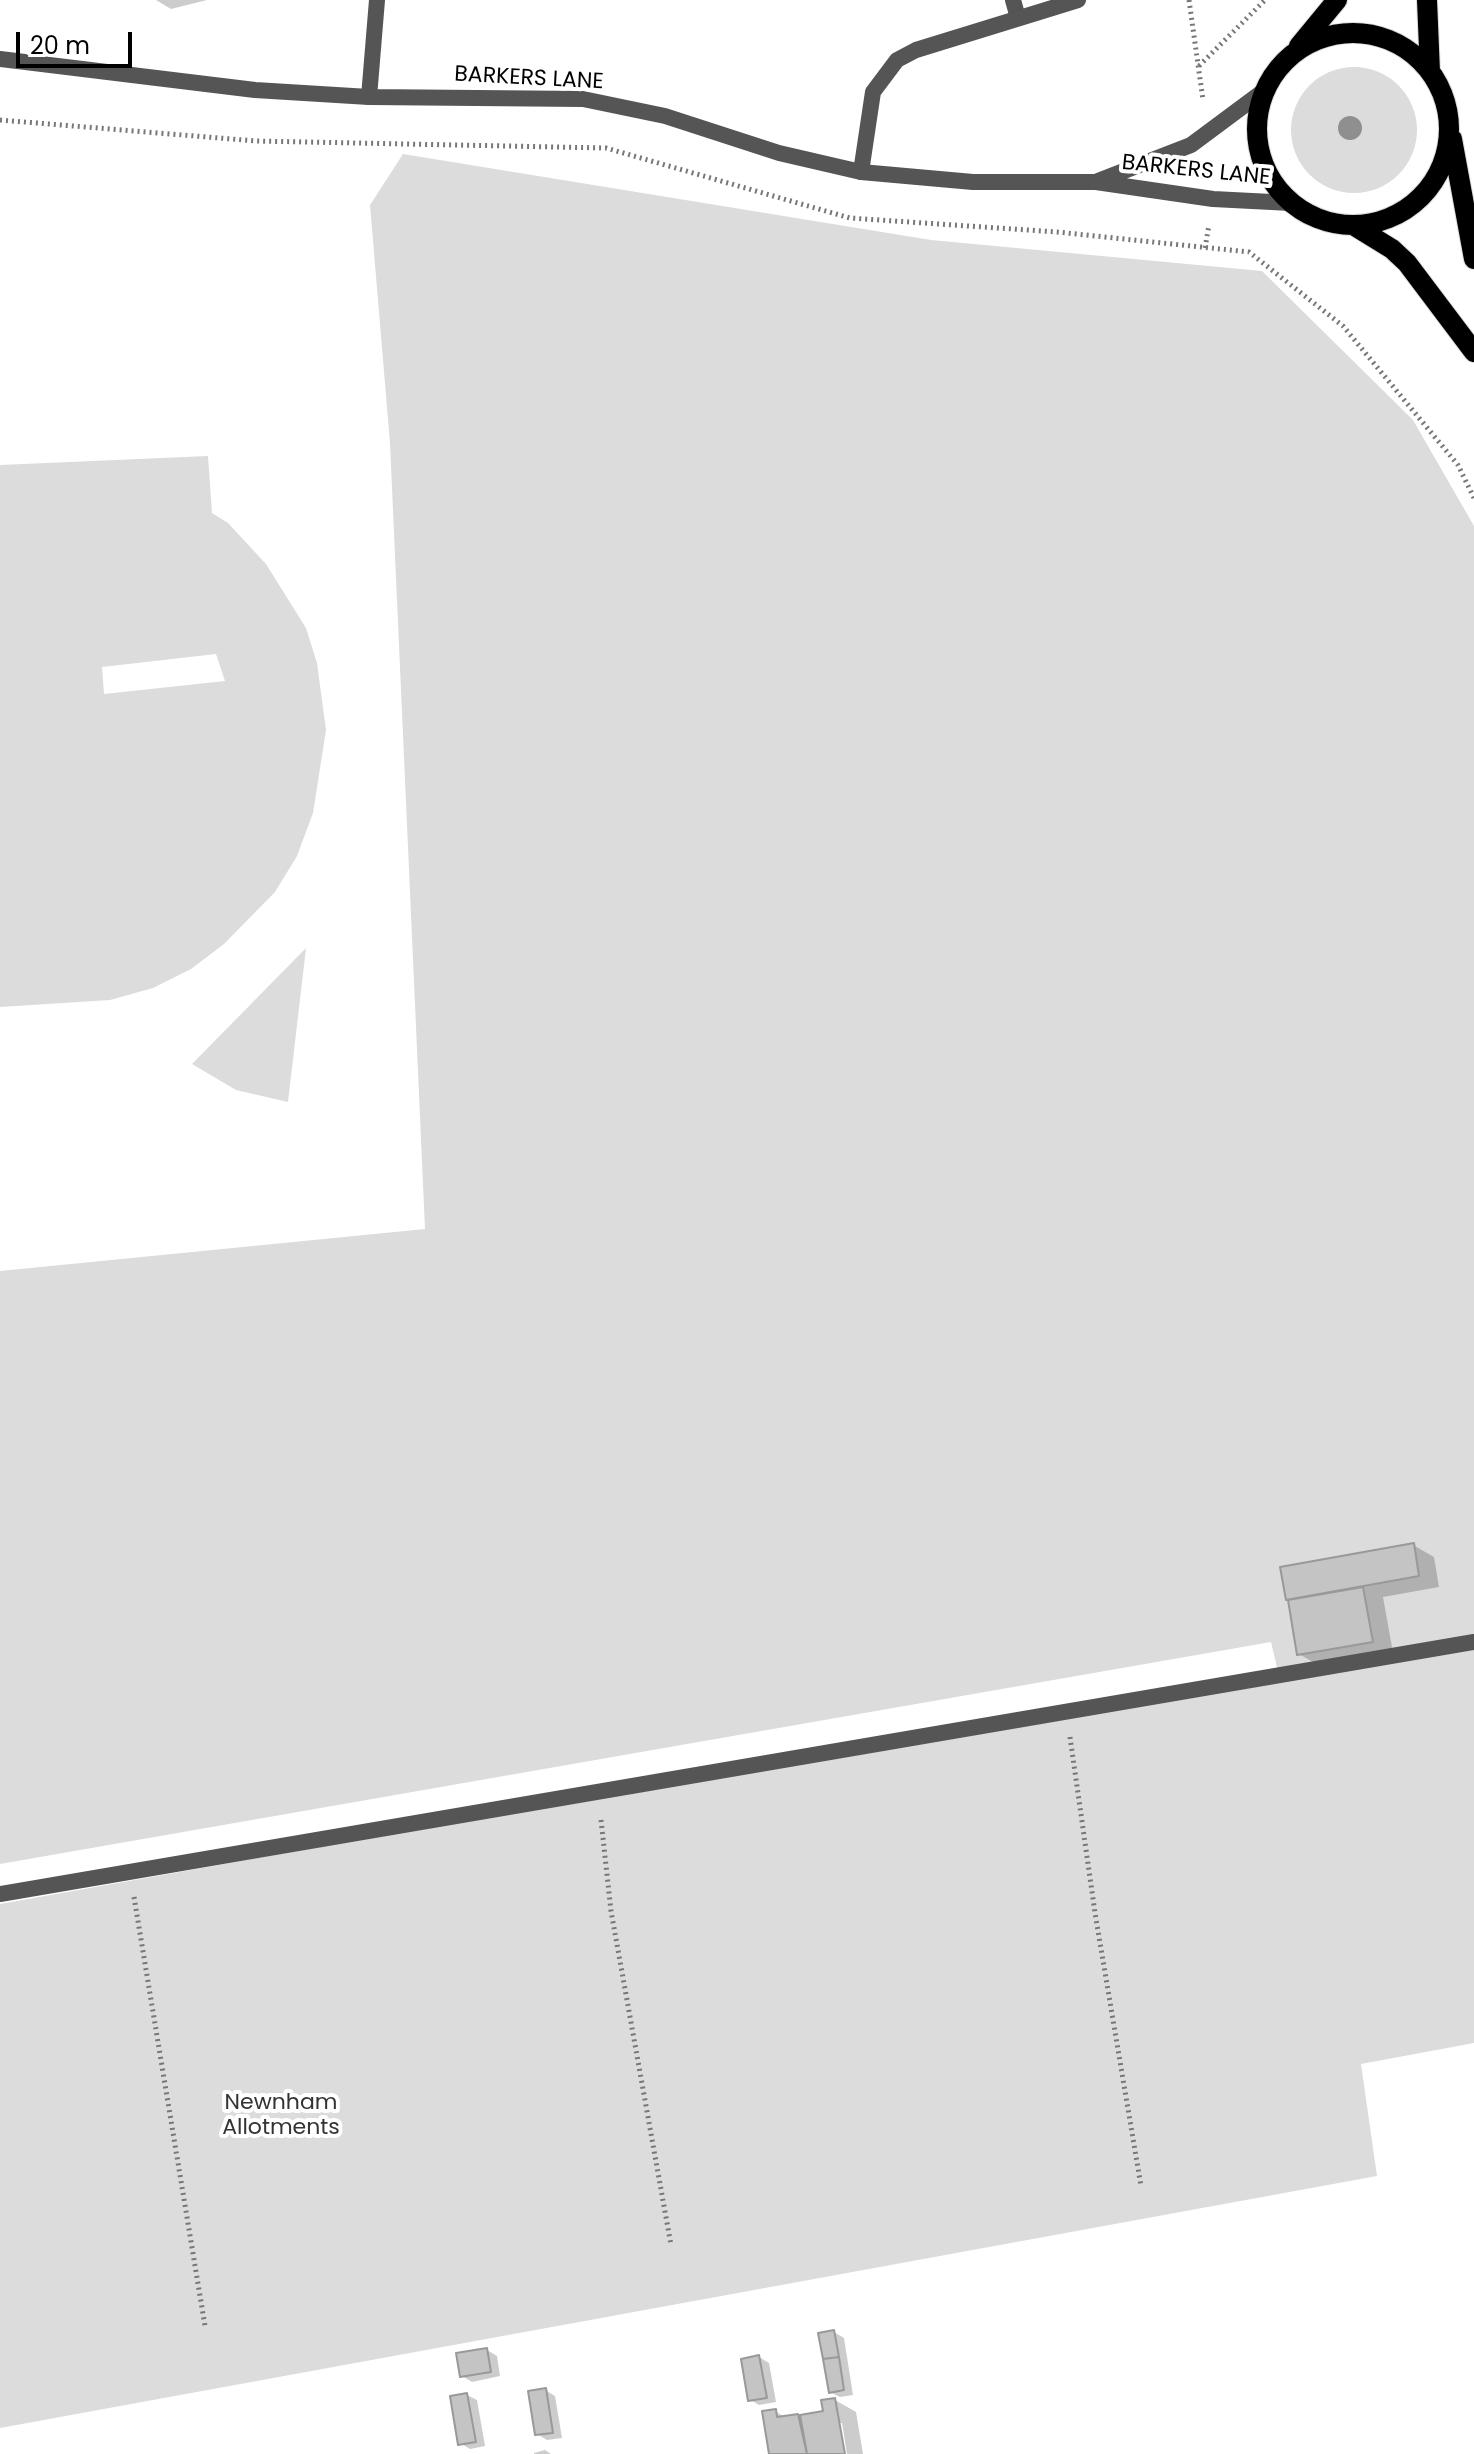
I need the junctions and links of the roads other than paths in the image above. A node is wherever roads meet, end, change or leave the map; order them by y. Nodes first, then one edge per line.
1 (377, 0) edge
2 (1013, 0) edge
3 (1078, 0) edge
4 (1337, 0) edge
5 (1427, 0) edge
6 (1018, 18) junction
7 (1291, 56) junction
8 (0, 59) edge
9 (1430, 72) junction
10 (1265, 90) junction
11 (369, 97) junction
12 (1449, 124) junction
13 (861, 172) junction
14 (1096, 182) junction
15 (1291, 203) junction
16 (1353, 225) junction
17 (1474, 259) edge
18 (1474, 352) edge
19 (1474, 1642) edge
20 (0, 1894) edge

1 - 11 street
2 - 6 street
3 - 6 street
4 - 7 main road
5 - 9 main road
6 - 13 street
7 - 9 main road
7 - 10 main road
8 - 11 street, BARKERS LANE
9 - 12 main road
10 - 14 street, BARKERS LANE
10 - 15 main road
11 - 13 street, BARKERS LANE
12 - 16 main road
12 - 17 main road
13 - 14 street, BARKERS LANE
14 - 15 street, BARKERS LANE
15 - 16 main road
16 - 18 main road
19 - 20 street

